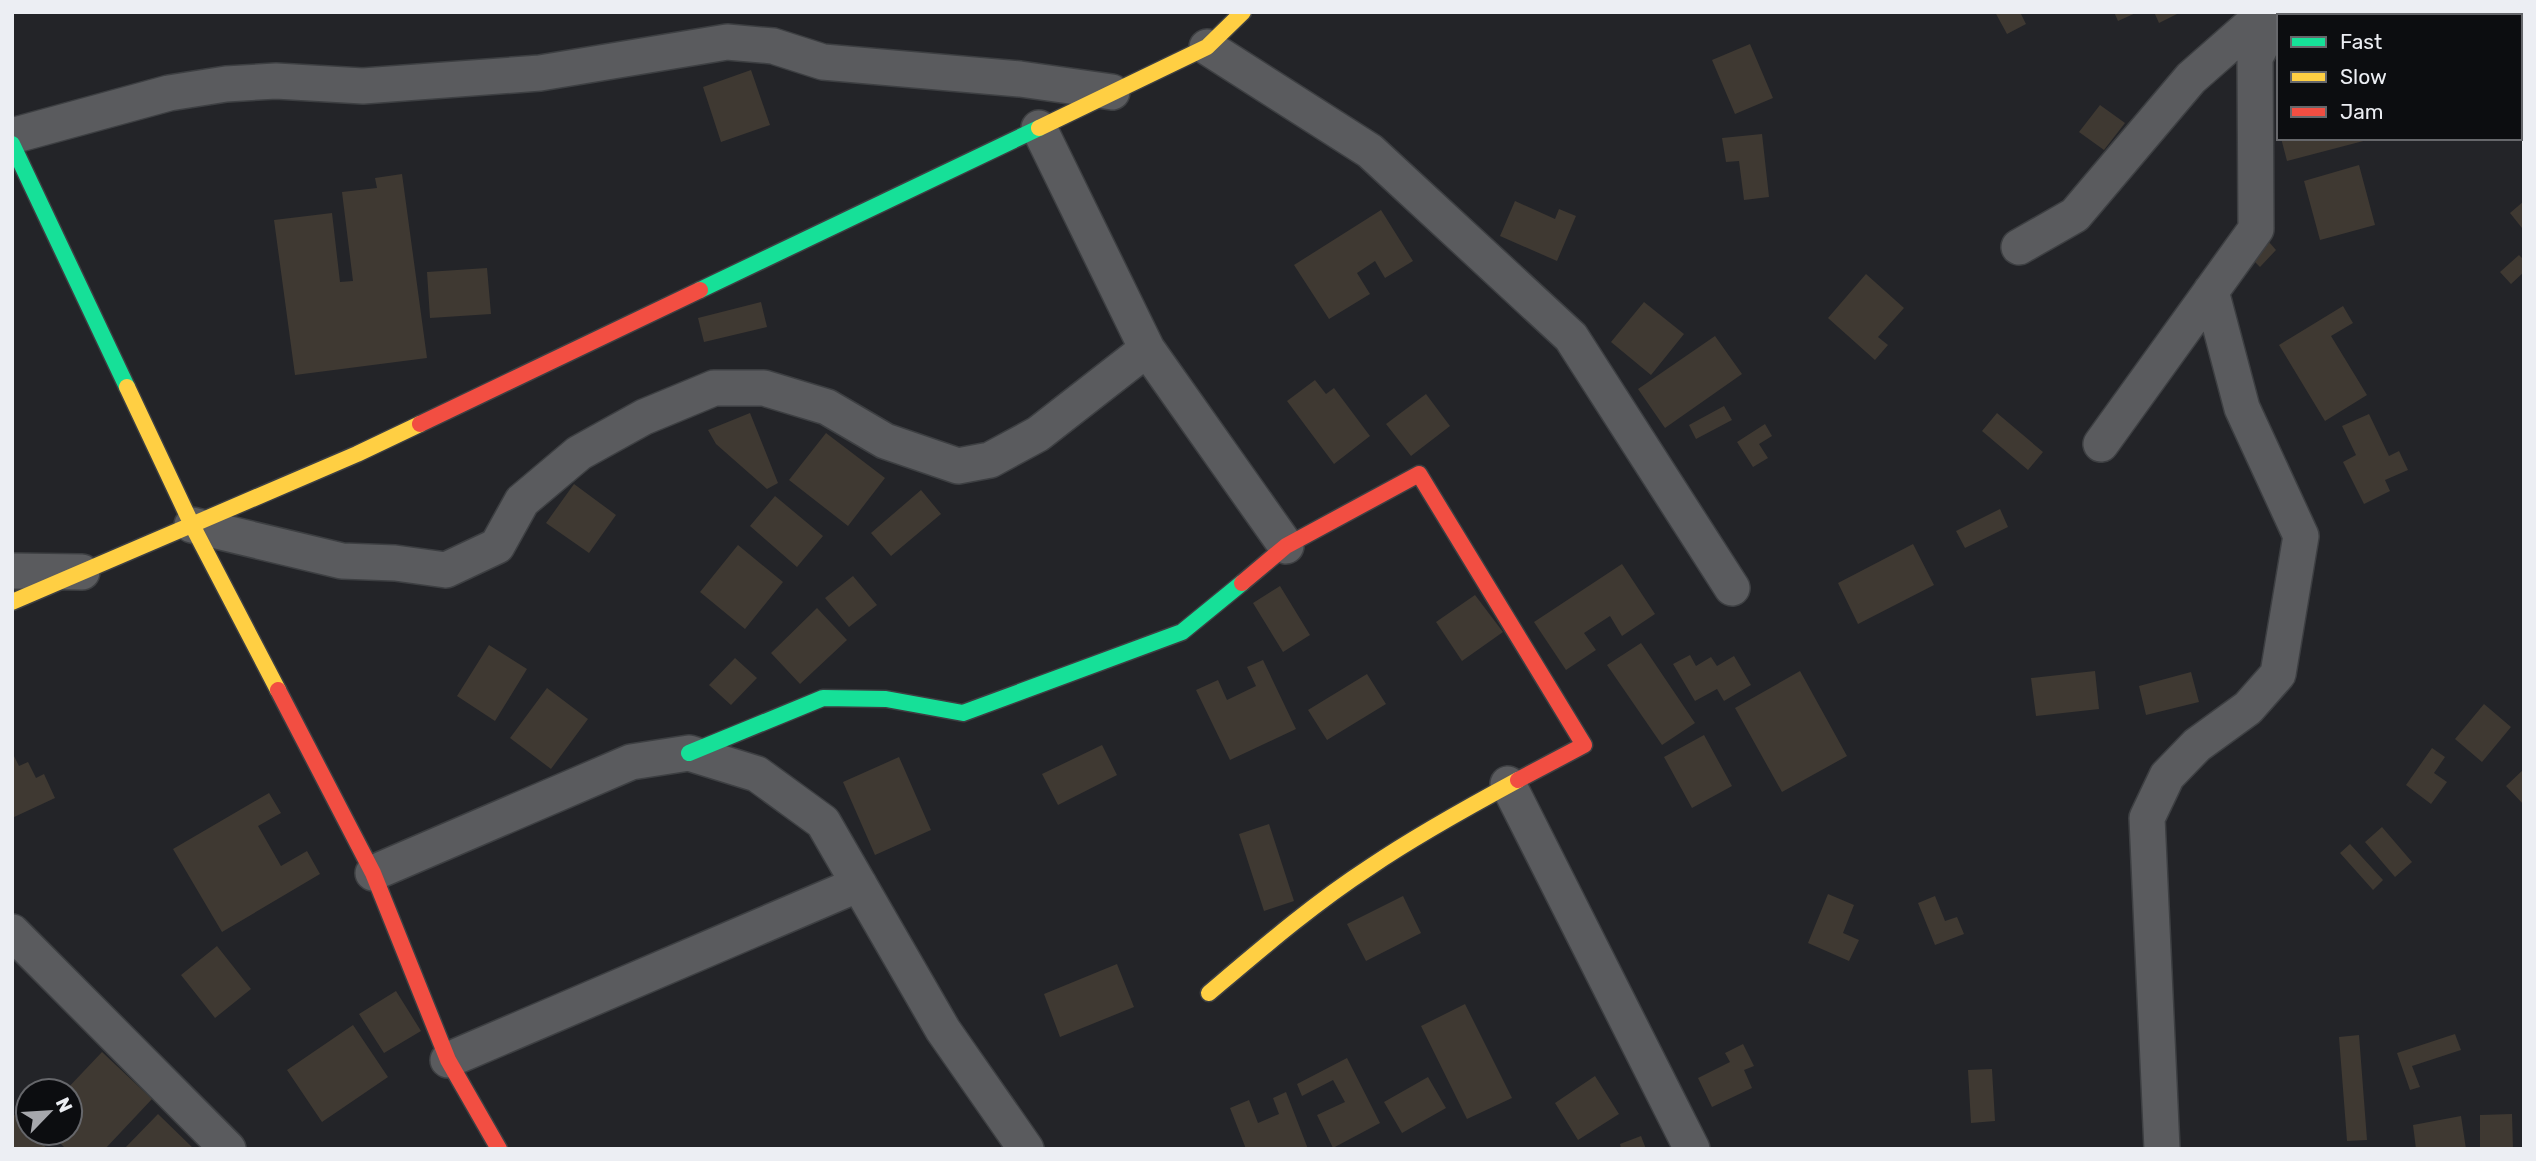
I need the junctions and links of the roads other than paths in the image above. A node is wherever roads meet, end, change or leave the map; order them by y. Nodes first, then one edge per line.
1 (1243, 12) edge
2 (2266, 12) edge
3 (2278, 12) edge
4 (1207, 47) junction
5 (1111, 92) junction
6 (1039, 128) junction
7 (12, 136) edge
8 (12, 144) edge
9 (2020, 247) dead end
10 (2211, 291) junction
11 (1147, 349) junction
12 (2101, 444) dead end
13 (192, 525) junction
14 (1286, 546) junction
15 (12, 571) edge
16 (84, 572) junction
17 (1732, 588) dead end
18 (12, 602) edge
19 (689, 753) junction
20 (1508, 784) junction
21 (373, 873) junction
22 (859, 884) junction
23 (12, 932) edge
24 (1209, 993) dead end
25 (448, 1059) junction
26 (228, 1149) edge
27 (499, 1149) edge
28 (1026, 1149) edge
29 (1692, 1149) edge
30 (2162, 1149) edge

1 - 4 street
2 - 9 street
3 - 10 street
4 - 5 street
4 - 17 street
5 - 6 street
5 - 7 street
6 - 11 street
6 - 13 street
8 - 13 street
10 - 12 street
10 - 30 street
11 - 13 street
11 - 14 street
13 - 16 street
13 - 21 street
14 - 19 street
14 - 20 street
15 - 16 street
16 - 18 street
19 - 21 street
19 - 22 street
20 - 24 street
20 - 29 street
21 - 25 street
22 - 25 street
22 - 28 street
23 - 26 street
25 - 27 street

